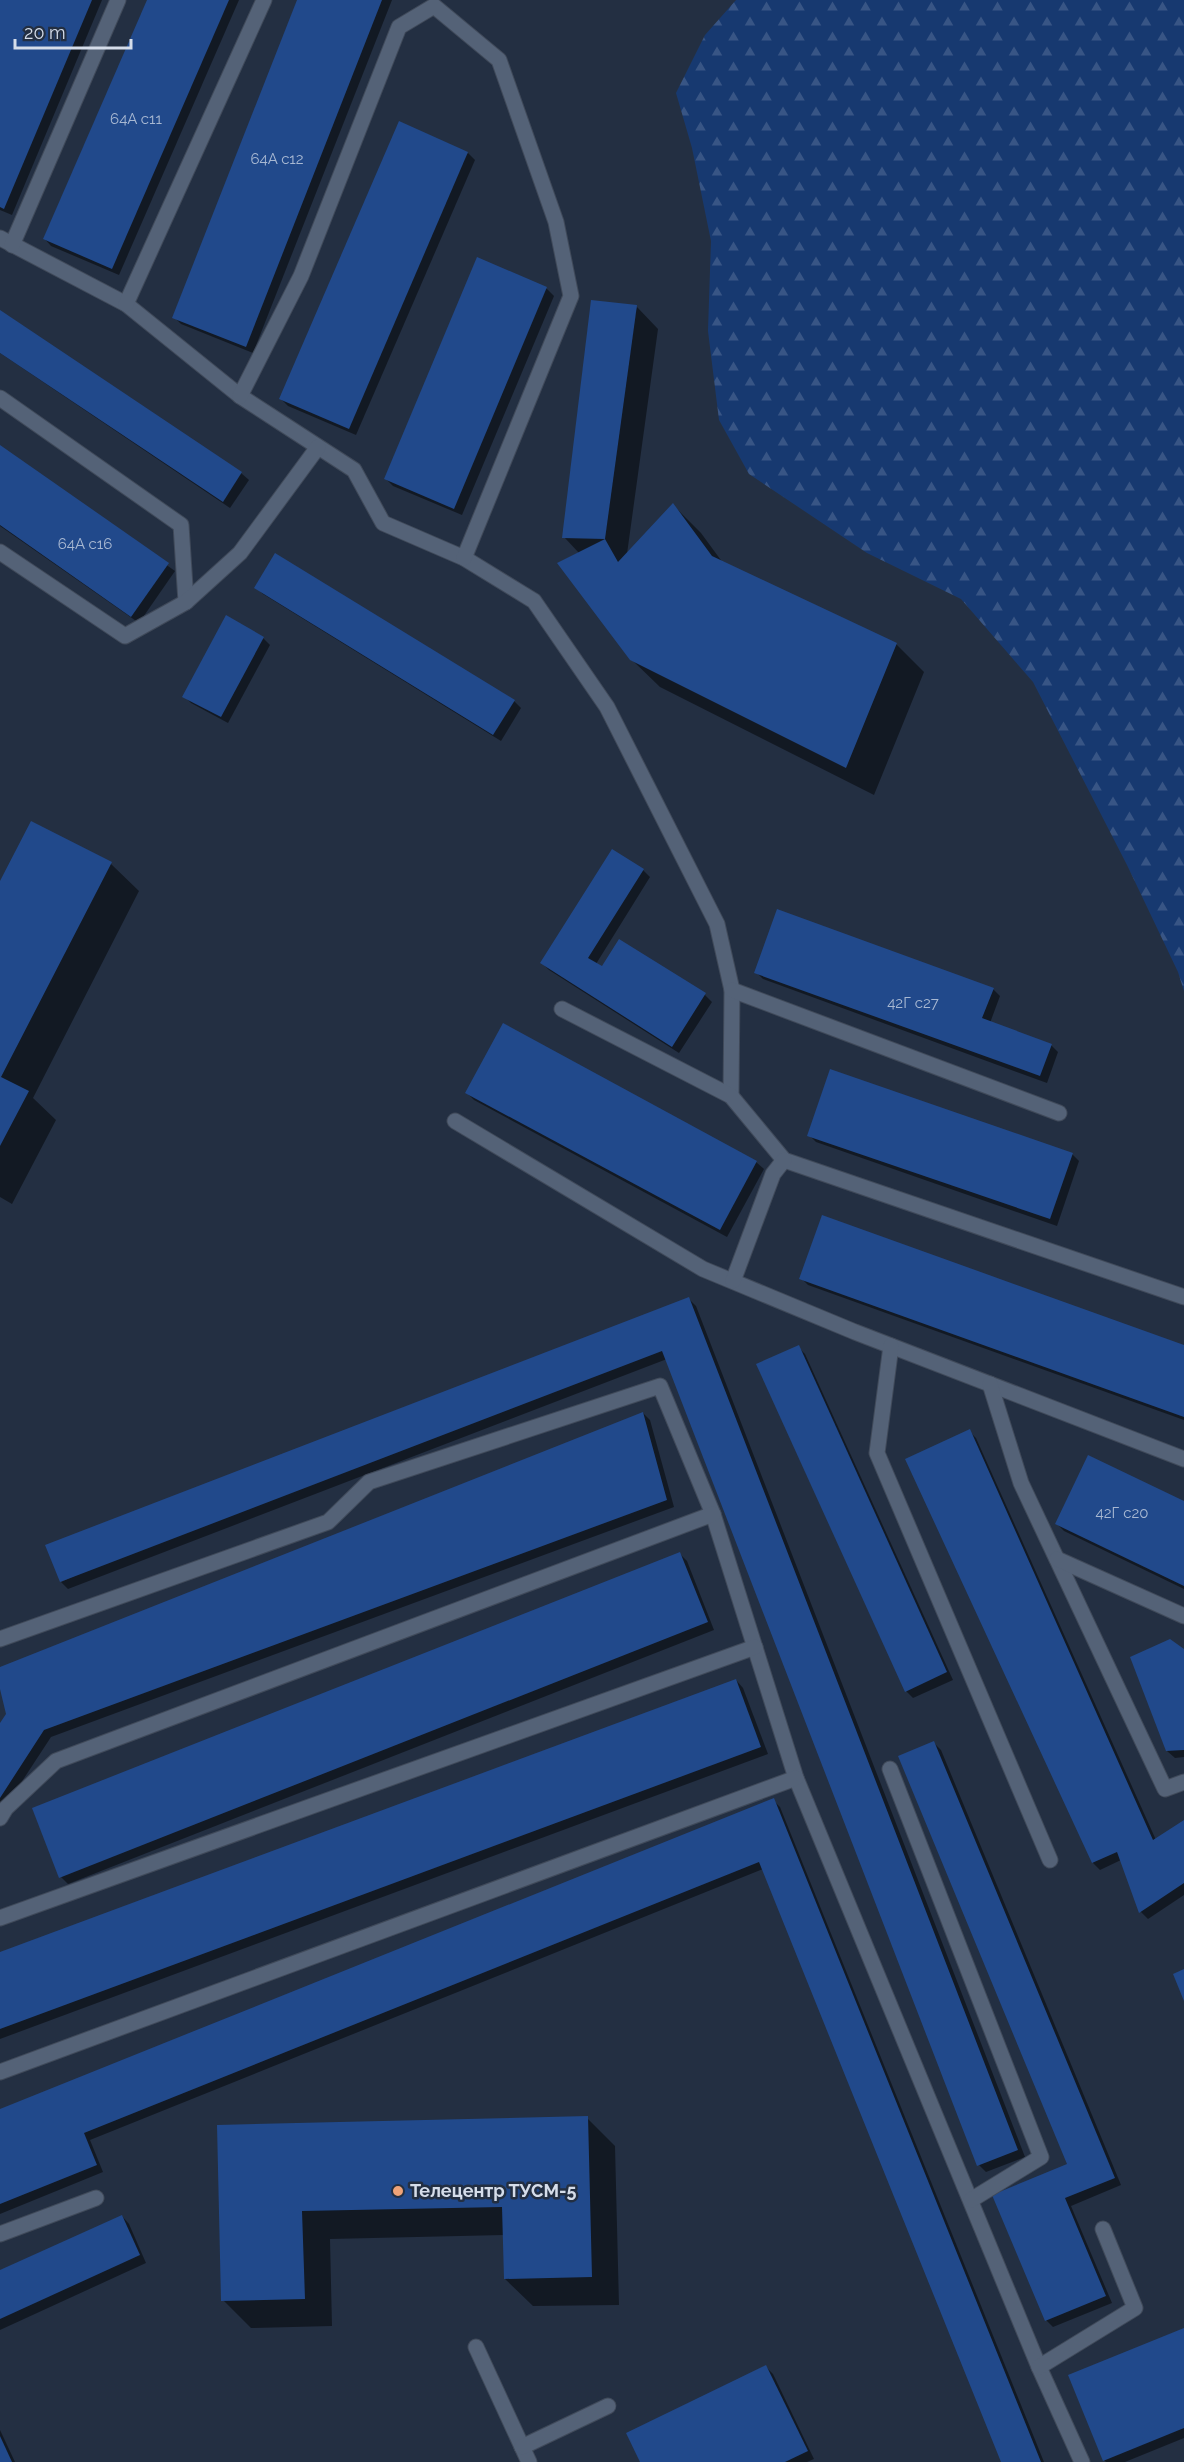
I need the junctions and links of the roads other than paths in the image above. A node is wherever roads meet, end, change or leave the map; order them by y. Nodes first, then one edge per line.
1 (118, 0) edge
2 (264, 0) edge
3 (433, 3) edge
4 (6, 242) edge
5 (126, 304) junction
6 (240, 396) junction
7 (0, 398) edge
8 (318, 447) junction
9 (0, 552) edge
10 (464, 558) junction
11 (186, 602) junction
12 (732, 990) junction
13 (562, 1009) dead end
14 (731, 1096) junction
15 (1059, 1113) dead end
16 (455, 1121) dead end
17 (784, 1160) junction
18 (733, 1281) junction
19 (1184, 1297) edge
20 (891, 1346) junction
21 (990, 1384) junction
22 (1184, 1459) edge
23 (713, 1514) junction
24 (1057, 1559) junction
25 (1184, 1616) edge
26 (0, 1639) edge
27 (755, 1647) junction
28 (890, 1769) dead end
29 (796, 1778) junction
30 (1184, 1782) edge
31 (0, 1818) edge
32 (1050, 1860) dead end
33 (0, 1918) edge
34 (0, 2072) edge
35 (96, 2198) dead end
36 (971, 2200) junction
37 (1103, 2229) dead end
38 (0, 2234) edge
39 (476, 2348) dead end
40 (1039, 2367) junction
41 (608, 2406) dead end
42 (522, 2447) junction
43 (529, 2462) edge
44 (1082, 2462) edge

1 - 4 lane
2 - 5 lane
3 - 6 lane
3 - 10 lane
4 - 5 lane
5 - 6 lane
6 - 8 lane
7 - 11 lane
8 - 10 lane
8 - 11 lane
9 - 11 lane
10 - 12 lane
12 - 14 lane
12 - 15 lane
13 - 14 lane
14 - 17 lane
16 - 18 lane
17 - 18 lane
17 - 19 lane
18 - 20 lane
20 - 21 lane
20 - 32 lane
21 - 22 lane
21 - 24 lane
23 - 26 lane
23 - 27 lane
23 - 31 lane
24 - 25 lane
24 - 30 lane
27 - 29 lane
27 - 33 lane
28 - 36 lane
29 - 34 lane
29 - 36 lane
35 - 38 lane
36 - 40 lane
37 - 40 lane
39 - 42 lane
40 - 44 lane
41 - 42 lane
42 - 43 lane

